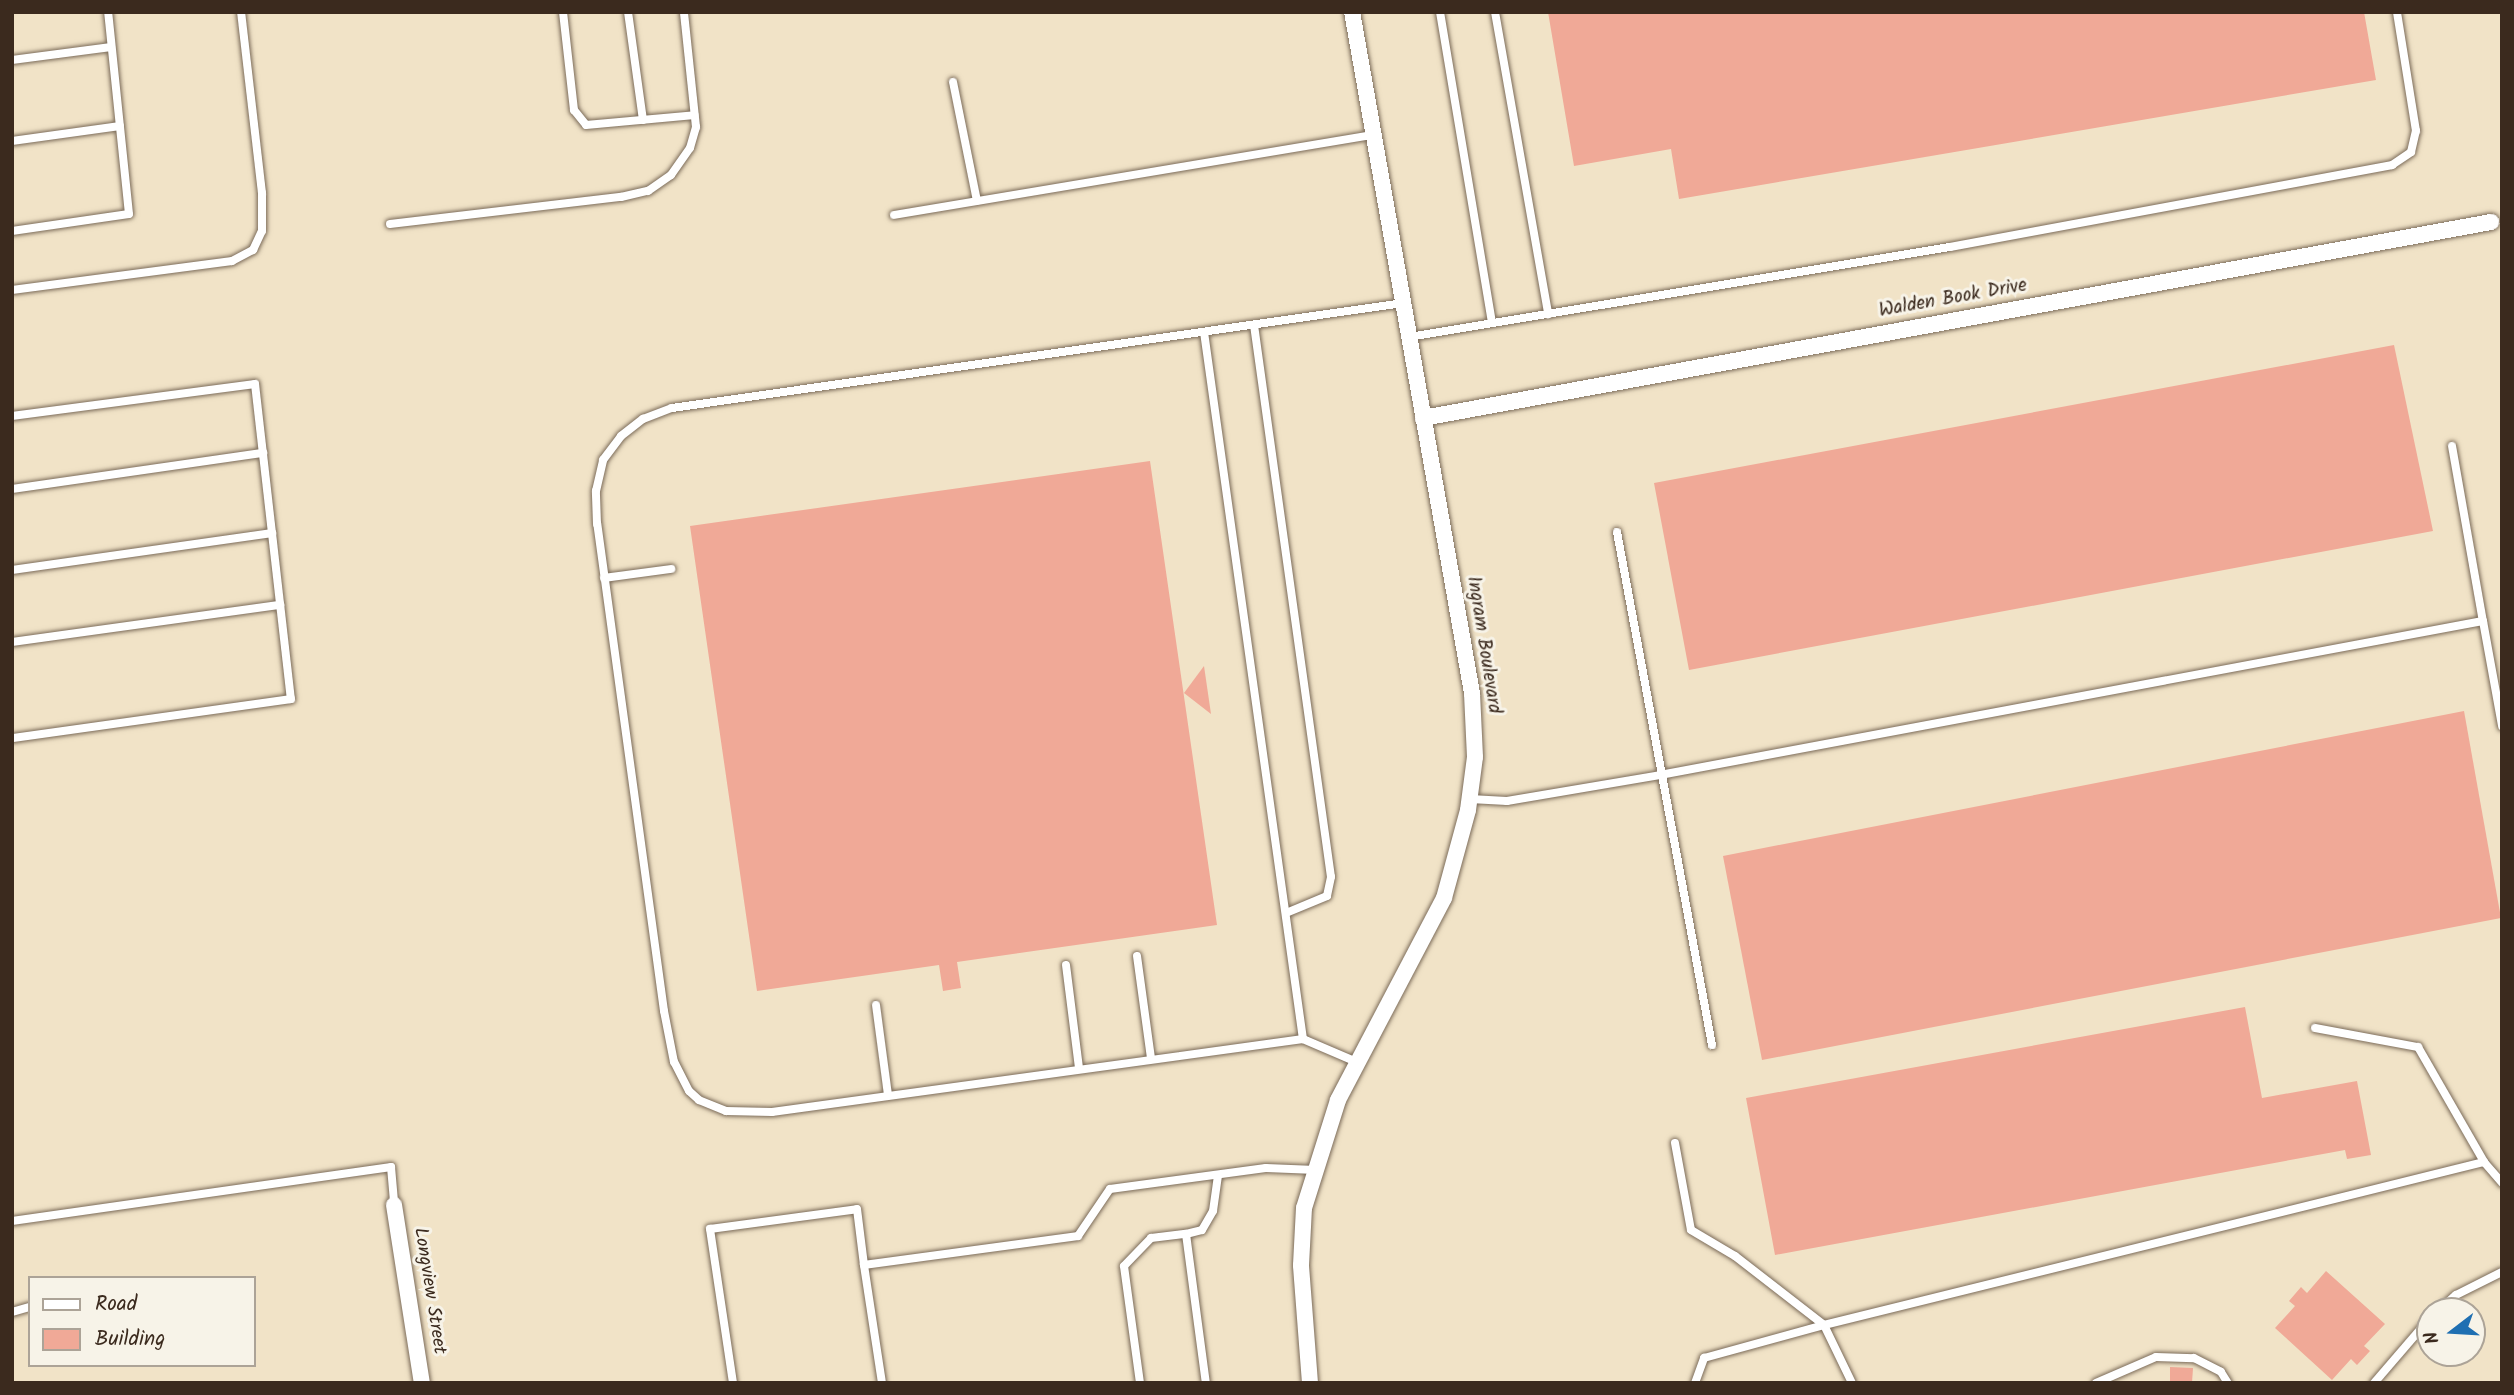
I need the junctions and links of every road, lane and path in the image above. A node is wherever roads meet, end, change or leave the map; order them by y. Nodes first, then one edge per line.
1 (108, 12) edge
2 (241, 12) edge
3 (563, 12) edge
4 (628, 12) edge
5 (684, 12) edge
6 (1352, 12) edge
7 (1440, 12) edge
8 (1495, 12) edge
9 (2397, 12) edge
10 (111, 47) junction
11 (12, 60) edge
12 (953, 82) dead end
13 (695, 115) junction
14 (643, 120) junction
15 (120, 126) junction
16 (1373, 135) junction
17 (12, 141) edge
18 (977, 201) junction
19 (894, 215) dead end
20 (2497, 221) edge
21 (390, 224) dead end
22 (12, 231) edge
23 (12, 290) edge
24 (1404, 303) junction
25 (1548, 314) junction
26 (1492, 323) junction
27 (1254, 325) junction
28 (1204, 332) junction
29 (1409, 337) junction
30 (12, 416) edge
31 (1423, 418) junction
32 (2452, 446) dead end
33 (263, 453) junction
34 (12, 489) edge
35 (1617, 532) dead end
36 (272, 533) junction
37 (671, 569) dead end
38 (12, 570) edge
39 (604, 578) junction
40 (281, 605) junction
41 (2483, 621) junction
42 (12, 642) edge
43 (2502, 726) edge
44 (12, 738) edge
45 (1660, 775) junction
46 (1470, 799) junction
47 (1286, 913) junction
48 (1137, 956) dead end
49 (1066, 965) dead end
50 (876, 1005) dead end
51 (2315, 1028) dead end
52 (1303, 1040) junction
53 (1712, 1045) dead end
54 (1150, 1058) junction
55 (1359, 1063) junction
56 (1079, 1068) junction
57 (888, 1095) junction
58 (1675, 1143) dead end
59 (2484, 1162) junction
60 (1316, 1170) junction
61 (1218, 1175) junction
62 (2502, 1183) edge
63 (394, 1205) joint
64 (12, 1221) edge
65 (1186, 1234) junction
66 (864, 1265) junction
67 (2502, 1272) edge
68 (2454, 1297) edge
69 (1824, 1325) junction
70 (2416, 1334) edge
71 (422, 1383) edge
72 (733, 1383) edge
73 (882, 1383) edge
74 (1140, 1383) edge
75 (1206, 1383) edge
76 (1310, 1383) edge
77 (1695, 1383) edge
78 (1852, 1383) edge
79 (2096, 1383) edge
80 (2228, 1383) edge
81 (2374, 1383) edge

1 - 10 lane
2 - 23 lane
3 - 14 lane
4 - 14 lane
5 - 13 lane
6 - 16 street, Ingram Boulevard
7 - 26 lane
8 - 25 lane
9 - 25 lane
10 - 11 lane
10 - 15 lane
12 - 18 lane
13 - 14 lane
13 - 21 lane
15 - 17 lane
15 - 22 lane
16 - 18 lane
16 - 24 street, Ingram Boulevard
18 - 19 lane
20 - 31 street, Walden Book Drive
24 - 27 lane
24 - 29 street, Ingram Boulevard
25 - 26 lane
26 - 29 lane
27 - 28 lane
27 - 47 lane
28 - 39 lane
28 - 47 lane
29 - 31 street, Ingram Boulevard
30 - 33 lane
31 - 46 street, Ingram Boulevard
32 - 41 lane
33 - 34 lane
33 - 36 lane
35 - 45 lane
36 - 38 lane
36 - 40 lane
37 - 39 lane
39 - 57 lane
40 - 42 lane
40 - 44 lane
41 - 43 lane
41 - 45 lane
45 - 46 lane
45 - 53 lane
46 - 55 street, Ingram Boulevard
47 - 52 lane
48 - 54 lane
49 - 56 lane
50 - 57 lane
51 - 59 lane
52 - 54 lane
52 - 55 lane
54 - 56 lane
55 - 60 street, Ingram Boulevard
56 - 57 lane
58 - 69 lane
59 - 62 lane
59 - 69 lane
60 - 61 lane
60 - 76 street, Ingram Boulevard
61 - 65 lane
61 - 66 lane
63 - 64 lane
63 - 71 street, Longview Street
65 - 74 lane
65 - 75 lane
66 - 72 lane
66 - 73 lane
67 - 68 lane
69 - 77 lane
69 - 78 lane
70 - 81 lane
79 - 80 lane

